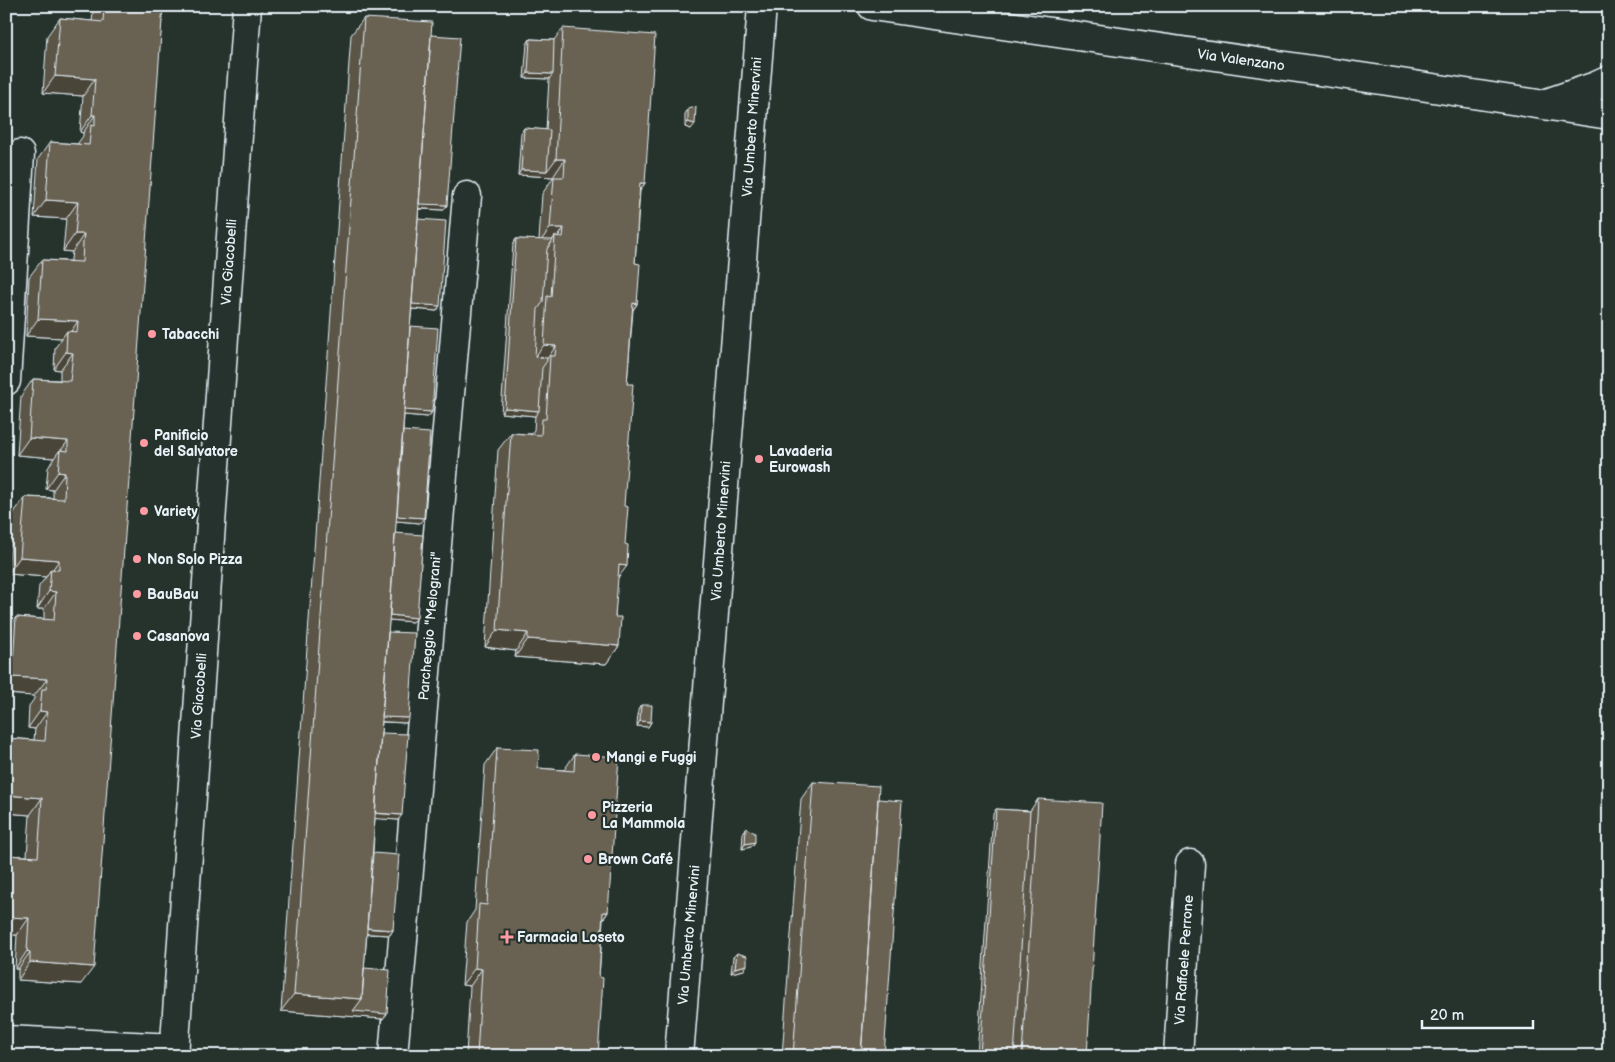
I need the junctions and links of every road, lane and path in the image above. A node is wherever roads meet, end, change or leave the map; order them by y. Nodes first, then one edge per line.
1 (247, 6) edge
2 (762, 6) edge
3 (872, 6) edge
4 (1609, 80) edge
5 (1543, 105) junction
6 (1609, 115) edge
7 (1609, 123) edge
8 (20, 154) dead end
9 (467, 196) dead end
10 (6, 381) edge
11 (1190, 864) dead end
12 (6, 1040) edge
13 (175, 1052) edge
14 (393, 1056) edge
15 (679, 1056) edge
16 (1178, 1056) edge

1 - 13 street, Via Giacobelli
2 - 15 street, Via Umberto Minervini
3 - 5 street, Via Valenzano
4 - 5 street
5 - 6 street, Via Valenzano
5 - 7 street
8 - 10 street
9 - 14 street, Parcheggio "Melograni"
11 - 16 street, Via Raffaele Perrone
12 - 13 street

